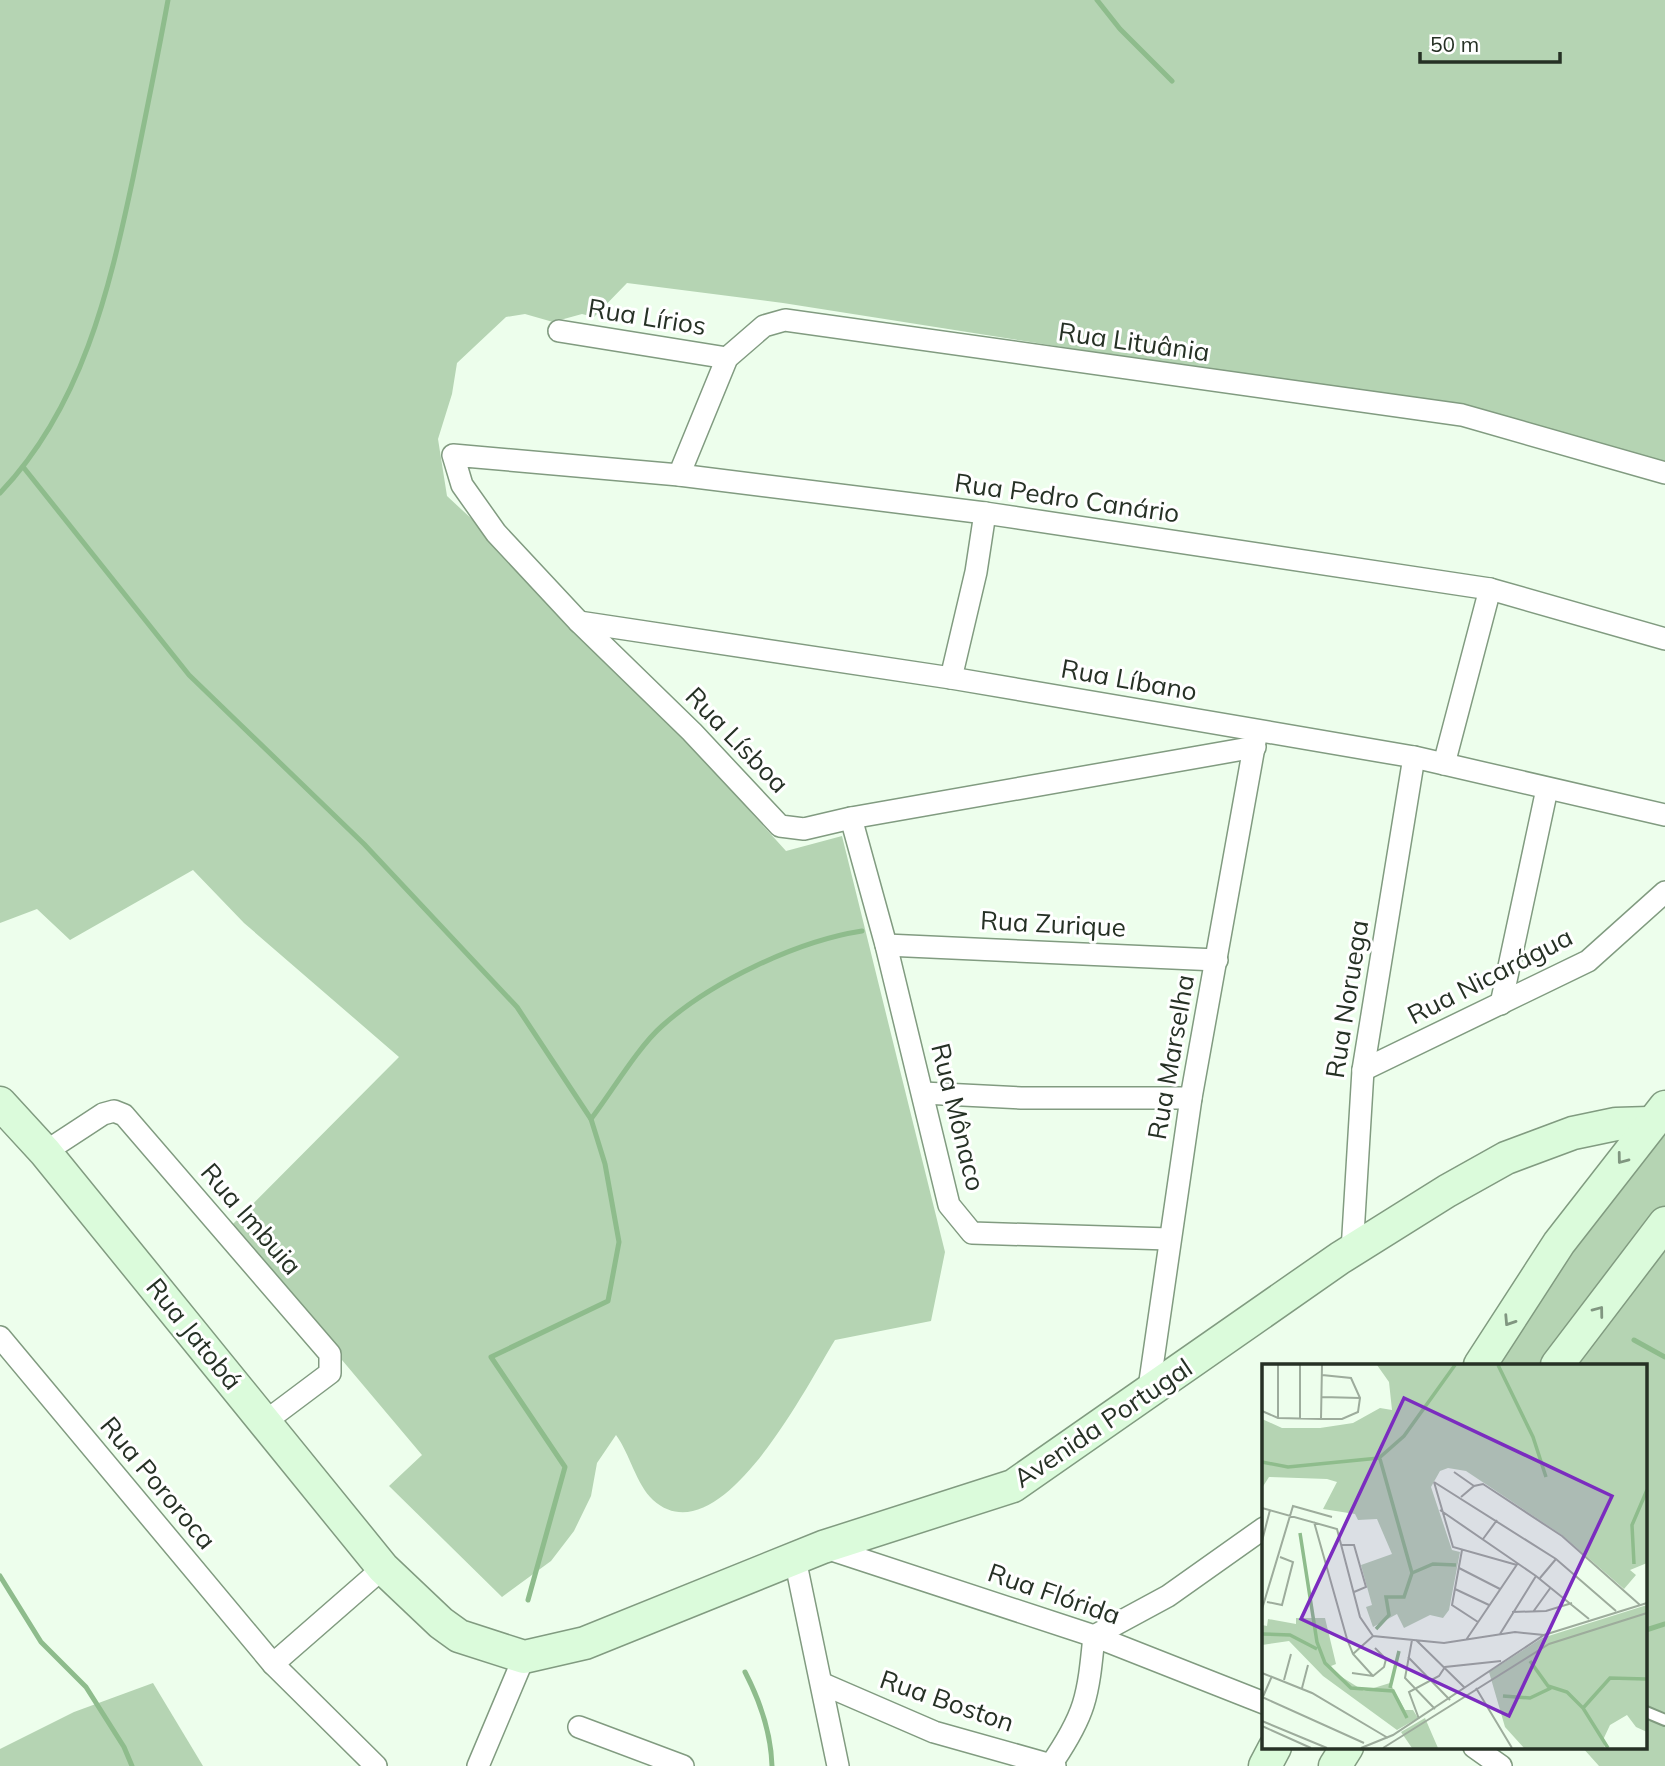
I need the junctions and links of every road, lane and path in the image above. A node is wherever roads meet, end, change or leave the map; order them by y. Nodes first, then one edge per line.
1 (559, 331) dead end
2 (727, 358) junction
3 (453, 455) joint
4 (1665, 473) edge
5 (679, 475) junction
6 (985, 513) junction
7 (1490, 589) junction
8 (579, 622) junction
9 (1665, 639) edge
10 (951, 678) junction
11 (1256, 738) junction
12 (1415, 757) junction
13 (1444, 764) junction
14 (1548, 789) junction
15 (1665, 814) edge
16 (851, 818) junction
17 (1665, 892) edge
18 (886, 946) junction
19 (1217, 960) junction
20 (1501, 1004) junction
21 (1363, 1070) junction
22 (923, 1093) junction
23 (1191, 1098) junction
24 (0, 1103) edge
25 (1657, 1115) edge
26 (45, 1152) junction
27 (1665, 1223) edge
28 (1169, 1239) junction
29 (1352, 1251) junction
30 (0, 1337) edge
31 (1481, 1364) edge
32 (1558, 1364) edge
33 (1148, 1395) junction
34 (266, 1422) junction
35 (1262, 1529) edge
36 (809, 1553) junction
37 (383, 1568) junction
38 (1094, 1636) junction
39 (524, 1657) junction
40 (273, 1664) junction
41 (822, 1684) junction
42 (1262, 1702) edge
43 (1648, 1713) edge
44 (1665, 1720) edge
45 (579, 1727) dead end
46 (1274, 1748) edge
47 (1345, 1748) edge
48 (1475, 1748) edge
49 (1052, 1765) edge
50 (376, 1766) edge
51 (478, 1766) edge
52 (683, 1766) edge
53 (838, 1766) edge
54 (1265, 1766) edge
55 (1335, 1766) edge
56 (1501, 1766) edge

1 - 2 street, Rua Lírios
2 - 4 street, Rua Lituânia
2 - 5 street, Rua Lituânia
3 - 5 street, Rua Pedro Canário
3 - 8 street, Rua Lísboa
5 - 6 street, Rua Pedro Canário
6 - 7 street, Rua Pedro Canário
6 - 10 street
7 - 9 street, Rua Pedro Canário
7 - 13 street
8 - 10 street, Rua Líbano
8 - 16 street, Rua Lísboa
10 - 11 street, Rua Líbano
11 - 12 street, Rua Líbano
11 - 16 street, Rua Lísboa
11 - 19 street, Rua Marselha
12 - 13 street, Rua Líbano
12 - 21 street, Rua Noruega
13 - 14 street, Rua Líbano
14 - 15 street, Rua Líbano
14 - 20 street
16 - 18 street, Rua Mônaco
17 - 20 street, Rua Nicarágua
18 - 19 street, Rua Zurique
18 - 22 street, Rua Mônaco
19 - 23 street, Rua Marselha
20 - 21 street, Rua Nicarágua
21 - 29 street, Rua Noruega
22 - 23 street
22 - 28 street, Rua Mônaco
23 - 28 street, Rua Marselha
24 - 26 street, Rua Jatobá
25 - 29 street, Avenida Portugal
25 -> 31 street
26 - 34 street, Rua Jatobá
26 - 34 street, Rua Imbuia
32 -> 27 street
28 - 33 street, Rua Marselha
29 - 33 street, Avenida Portugal
30 - 40 street, Rua Pororoca
33 - 36 street, Avenida Portugal
34 - 37 street, Rua Jatobá
35 - 38 street
36 - 38 street, Rua Flórida
36 - 39 street, Avenida Portugal
36 - 41 street
37 - 39 street
37 - 40 street
38 - 42 street, Rua Flórida
38 - 49 street
39 - 51 street
40 - 50 street, Rua Pororoca
41 - 49 street, Rua Boston
41 - 53 street
43 - 44 lane
45 - 52 street
46 - 54 street
47 - 55 street
48 - 56 street

